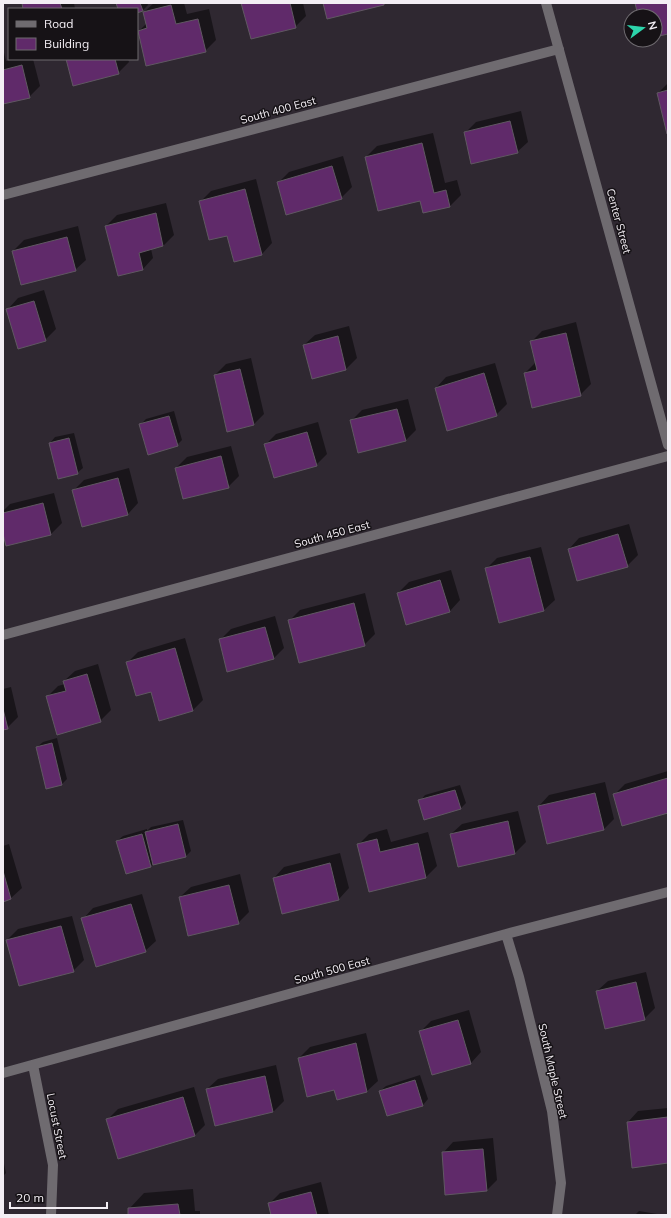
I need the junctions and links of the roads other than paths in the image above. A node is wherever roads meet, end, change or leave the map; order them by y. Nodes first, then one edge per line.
1 (546, 3) edge
2 (559, 49) junction
3 (3, 195) edge
4 (668, 445) edge
5 (668, 456) edge
6 (3, 634) edge
7 (668, 892) edge
8 (506, 934) junction
9 (33, 1065) junction
10 (3, 1073) edge
11 (51, 1215) edge
12 (557, 1215) edge

1 - 2 street, Center Street
2 - 3 street, South 400 East
2 - 4 street, Center Street
5 - 6 street, South 450 East
7 - 8 street, South 500 East
8 - 9 street, South 500 East
8 - 12 street, South Maple Street
9 - 10 street, South 500 East
9 - 11 street, Locust Street

